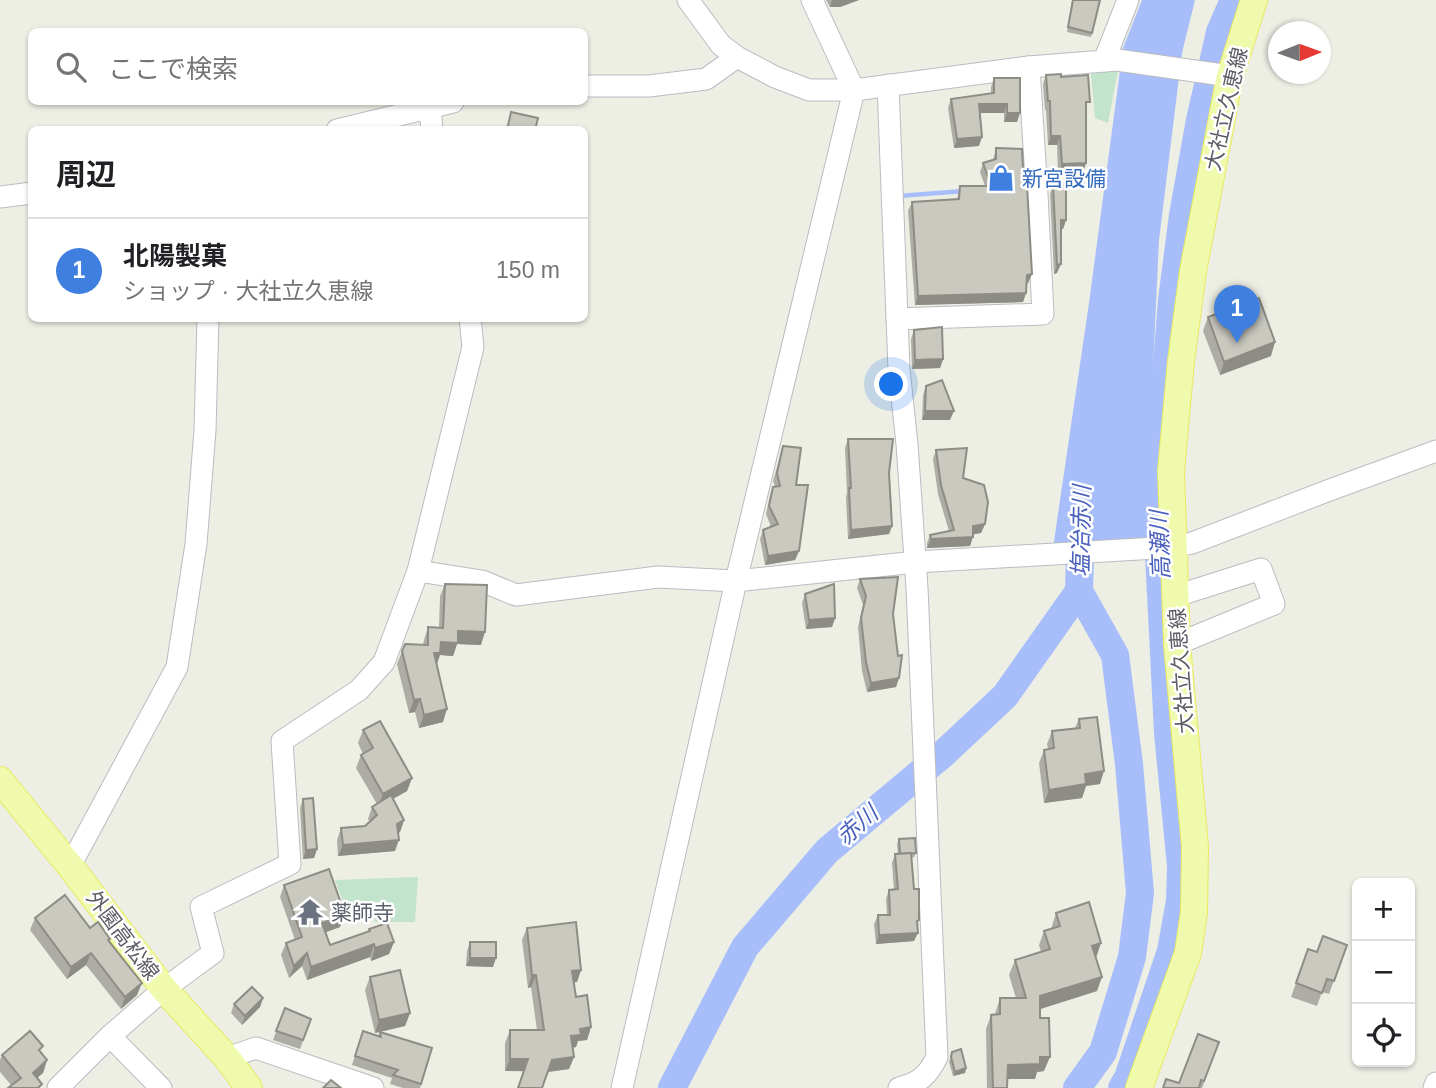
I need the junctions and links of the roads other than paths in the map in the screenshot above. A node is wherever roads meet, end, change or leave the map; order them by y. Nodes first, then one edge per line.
1 (688, 0) edge
2 (811, 0) edge
3 (1128, 0) edge
4 (1254, 0) edge
5 (737, 57) junction
6 (1111, 60) junction
7 (1029, 67) junction
8 (1230, 76) junction
9 (888, 85) junction
10 (588, 86) edge
11 (854, 90) junction
12 (439, 105) edge
13 (430, 107) junction
14 (353, 126) edge
15 (432, 126) edge
16 (28, 194) edge
17 (0, 197) edge
18 (897, 319) junction
19 (208, 322) edge
20 (470, 322) edge
21 (1436, 451) edge
22 (1173, 547) junction
23 (916, 562) junction
24 (418, 571) junction
25 (736, 581) junction
26 (1176, 596) junction
27 (1177, 644) junction
28 (0, 780) edge
29 (70, 866) junction
30 (164, 989) junction
31 (110, 1036) junction
32 (226, 1058) junction
33 (58, 1088) edge
34 (161, 1088) edge
35 (249, 1088) edge
36 (373, 1088) edge
37 (622, 1088) edge
38 (899, 1088) edge
39 (1139, 1088) edge

1 - 5 street
2 - 11 street
3 - 6 street
4 - 8 main road, 大社立久恵線
5 - 10 street
5 - 11 street
6 - 7 street
6 - 8 street
7 - 9 street
7 - 18 street
8 - 22 main road, 大社立久恵線
9 - 11 street
9 - 18 street
11 - 25 street
12 - 13 street
13 - 14 street
13 - 15 street
16 - 17 street
18 - 23 street
19 - 29 street
20 - 24 street
21 - 22 street
22 - 23 street
22 - 26 main road, 大社立久恵線
23 - 25 street
23 - 38 street
24 - 25 street
24 - 30 street
25 - 37 street
26 - 27 main road, 大社立久恵線
26 - 27 street
27 - 39 main road, 大社立久恵線
28 - 29 main road, 外園高松線
29 - 30 main road, 外園高松線
30 - 31 street
30 - 32 main road, 外園高松線
31 - 33 street
31 - 34 street
32 - 35 main road, 外園高松線
32 - 36 street

